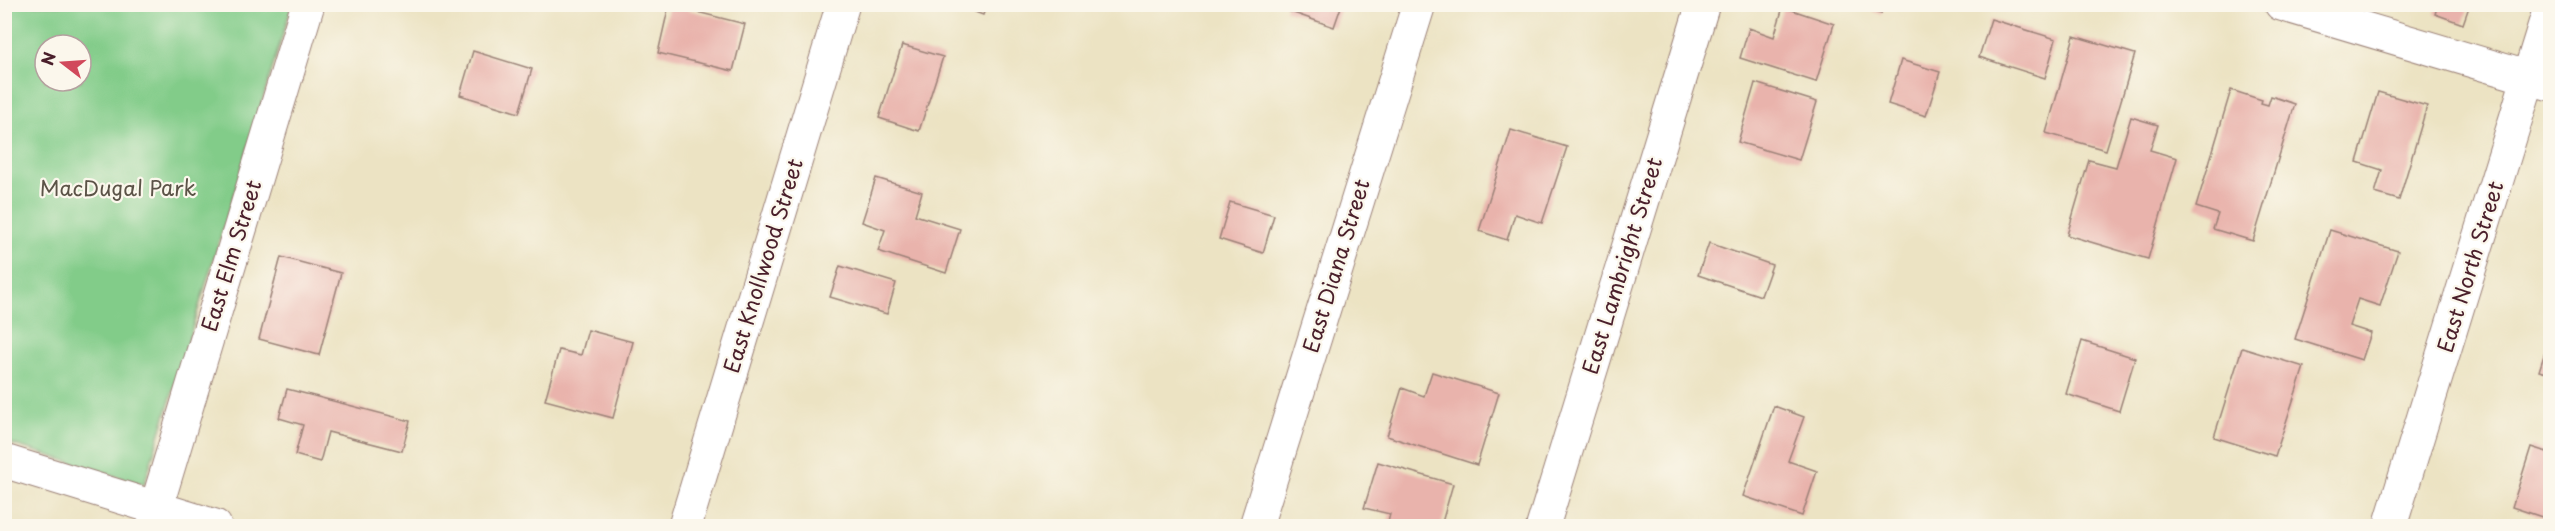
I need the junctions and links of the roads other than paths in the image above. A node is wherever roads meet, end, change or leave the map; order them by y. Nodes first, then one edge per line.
1 (308, 4) edge
2 (843, 4) edge
3 (1419, 4) edge
4 (1703, 4) edge
5 (2281, 4) edge
6 (2550, 8) edge
7 (2540, 81) edge
8 (4, 461) edge
9 (156, 508) junction
10 (215, 526) edge
11 (685, 526) edge
12 (1256, 526) edge
13 (1543, 526) edge
14 (2390, 526) edge

1 - 9 street, East Elm Street
2 - 11 street, East Knollwood Street
3 - 12 street, East Diana Street
4 - 13 street, East Lambright Street
5 - 7 street
6 - 7 street, East North Street
7 - 14 street, East North Street
8 - 9 street
9 - 10 street

